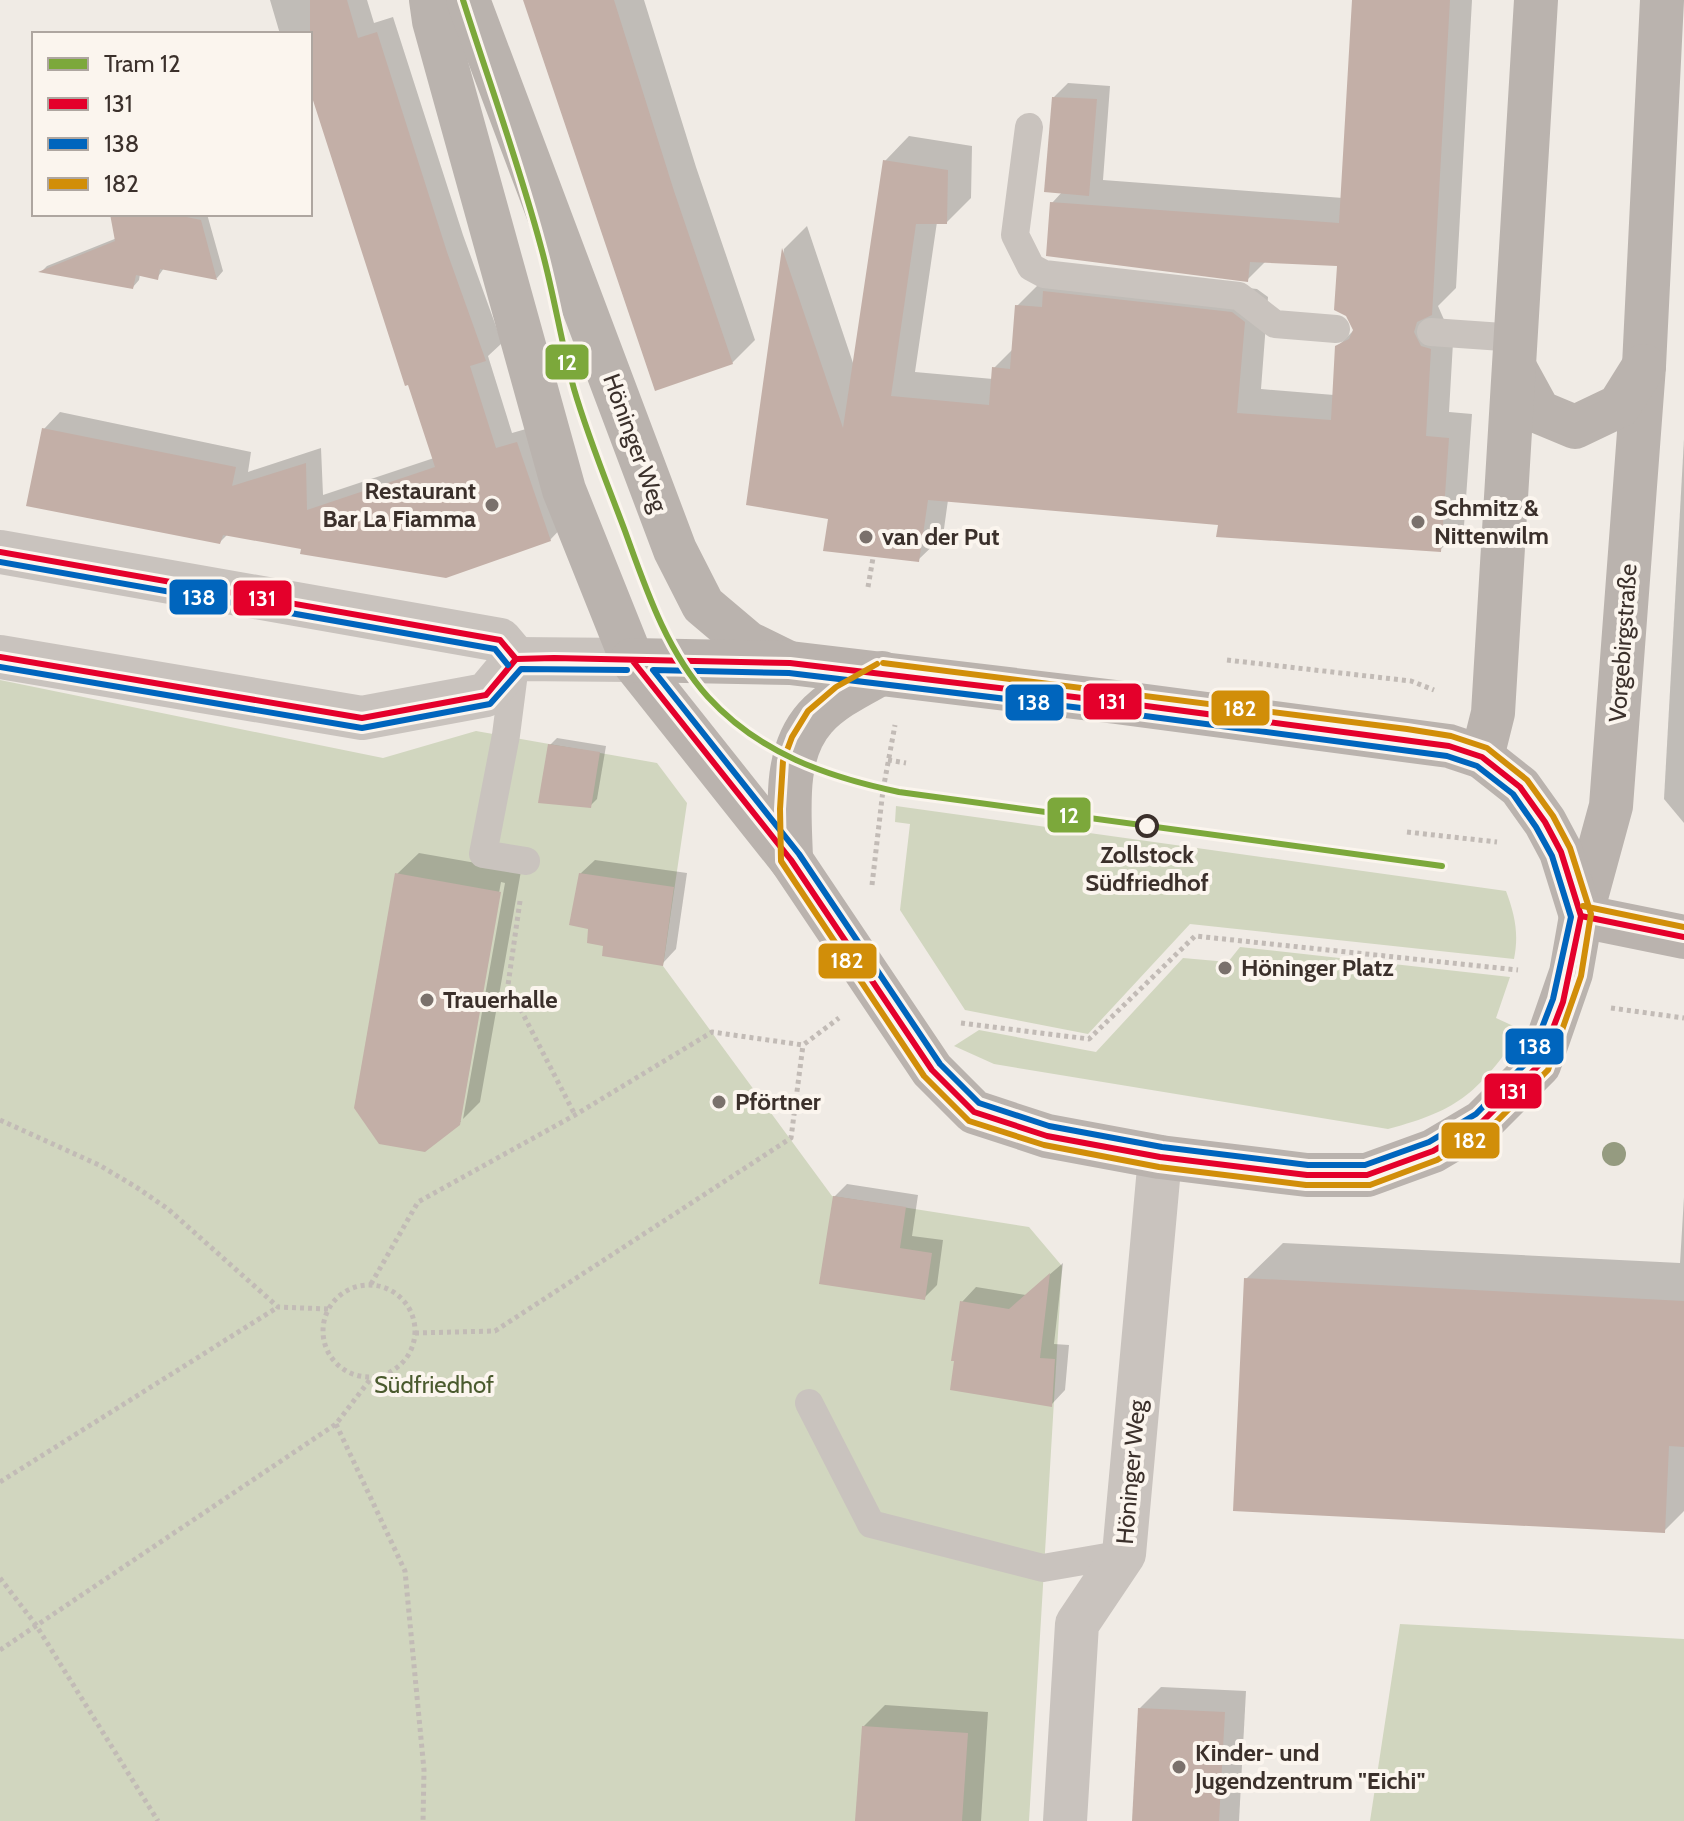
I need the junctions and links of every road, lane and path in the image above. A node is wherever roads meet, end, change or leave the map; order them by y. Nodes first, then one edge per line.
1 (431, 0) edge
2 (468, 0) edge
3 (1536, 0) edge
4 (1662, 0) edge
5 (1029, 127) dead end
6 (1336, 329) dead end
7 (1431, 332) dead end
8 (1516, 354) junction
9 (1644, 366) junction
10 (0, 552) edge
11 (873, 558) dead end
12 (868, 587) dead end
13 (0, 657) edge
14 (516, 659) junction
15 (632, 660) junction
16 (1227, 660) dead end
17 (790, 663) junction
18 (892, 675) junction
19 (1411, 681) dead end
20 (1482, 757) junction
21 (888, 760) junction
22 (906, 763) dead end
23 (791, 860) junction
24 (526, 861) joint
25 (879, 897) dead end
26 (1581, 916) junction
27 (1684, 937) edge
28 (1563, 1002) junction
29 (1684, 1018) edge
30 (958, 1023) dead end
31 (575, 1115) junction
32 (0, 1120) edge
33 (1160, 1157) junction
34 (371, 1284) junction
35 (278, 1307) junction
36 (328, 1309) junction
37 (415, 1333) junction
38 (372, 1377) junction
39 (809, 1403) dead end
40 (336, 1424) junction
41 (0, 1482) edge
42 (1124, 1554) junction
43 (0, 1578) edge
44 (36, 1625) junction
45 (0, 1650) edge
46 (158, 1821) edge
47 (423, 1821) edge
48 (1065, 1821) edge

1 - 15 street
2 - 17 street, Höninger Weg
3 - 8 street
4 - 9 street, Vorgebirgstraße
5 - 6 lane
7 - 8 lane
8 - 9 street, Vorgebirgstraße
8 - 20 street
9 - 26 street, Vorgebirgstraße
10 - 14 street
11 - 12 path
13 - 14 street
14 - 15 street
14 - 24 lane
15 - 17 street
15 - 23 street
16 - 19 path
17 - 18 street
18 - 20 street
18 - 21 path
18 - 23 street
20 - 26 street
21 - 22 path
21 - 25 path
23 - 33 street
24 - 31 path
26 - 27 street
26 - 28 street
28 - 29 path
28 - 30 path
28 - 33 street
31 - 34 path
31 - 37 path
32 - 35 path
33 - 42 street, Höninger Weg
34 - 36 path
34 - 37 path
35 - 36 path
35 - 41 path
36 - 38 path
37 - 38 path
38 - 40 path
39 - 42 lane
40 - 44 path
40 - 47 path
42 - 48 street, Höninger Weg
43 - 44 path
44 - 45 path
44 - 46 path

